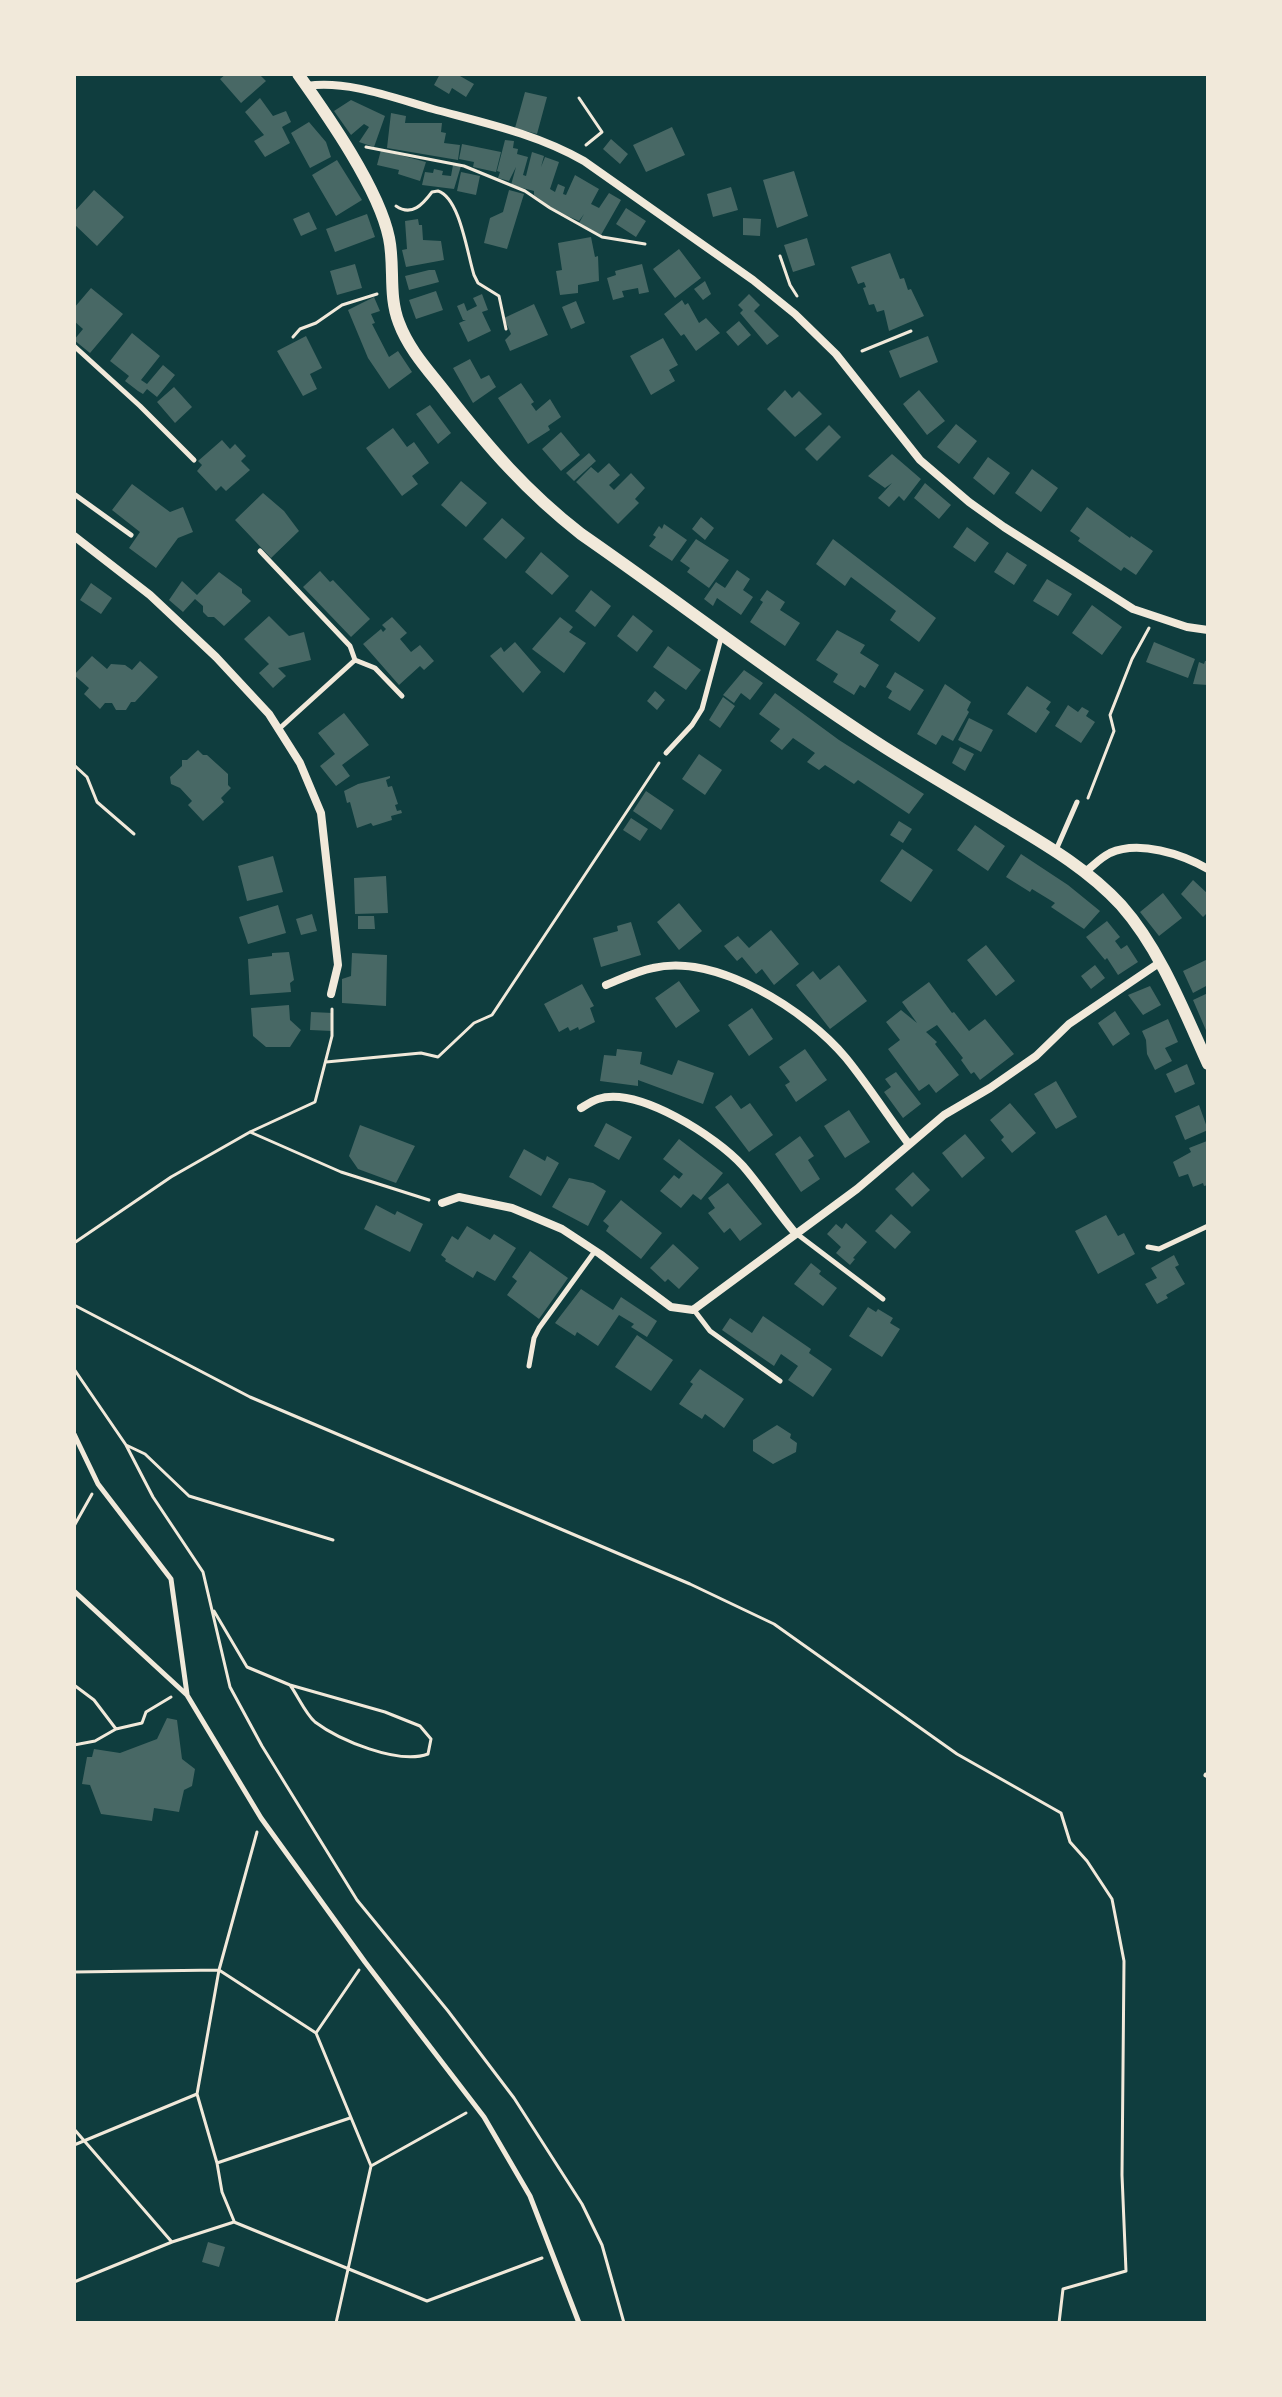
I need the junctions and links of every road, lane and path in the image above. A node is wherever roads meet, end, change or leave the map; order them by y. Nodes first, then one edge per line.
1 (298, 74) edge
2 (307, 86) junction
3 (579, 98) dead end
4 (343, 141) junction
5 (584, 161) junction
6 (393, 199) dead end
7 (645, 244) dead end
8 (780, 256) dead end
9 (797, 296) dead end
10 (366, 298) dead end
11 (506, 329) dead end
12 (911, 331) dead end
13 (293, 337) dead end
14 (74, 346) edge
15 (862, 351) dead end
16 (194, 460) dead end
17 (74, 494) edge
18 (131, 535) dead end
19 (74, 536) edge
20 (260, 551) dead end
21 (1154, 618) junction
22 (1208, 630) edge
23 (723, 633) junction
24 (355, 660) junction
25 (402, 696) dead end
26 (280, 728) junction
27 (666, 753) joint
28 (74, 765) edge
29 (1086, 801) dead end
30 (1077, 802) dead end
31 (134, 834) dead end
32 (1055, 851) junction
33 (1208, 869) edge
34 (1085, 872) junction
35 (1159, 963) junction
36 (606, 985) dead end
37 (331, 994) joint
38 (326, 1062) junction
39 (1208, 1064) edge
40 (581, 1108) dead end
41 (250, 1132) junction
42 (908, 1143) junction
43 (442, 1203) joint
44 (1208, 1226) edge
45 (796, 1234) junction
46 (74, 1243) edge
47 (1148, 1247) dead end
48 (595, 1251) junction
49 (883, 1299) dead end
50 (74, 1305) edge
51 (693, 1310) junction
52 (529, 1366) dead end
53 (74, 1369) edge
54 (780, 1381) dead end
55 (74, 1434) edge
56 (126, 1445) junction
57 (98, 1484) junction
58 (74, 1526) edge
59 (333, 1540) dead end
60 (74, 1591) edge
61 (212, 1608) junction
62 (74, 1685) edge
63 (290, 1685) junction
64 (181, 1691) junction
65 (187, 1695) junction
66 (116, 1729) junction
67 (74, 1745) edge
68 (261, 1818) junction
69 (365, 1962) junction
70 (219, 1970) junction
71 (74, 1972) edge
72 (316, 2033) junction
73 (197, 2094) junction
74 (476, 2107) junction
75 (350, 2118) junction
76 (74, 2129) edge
77 (82, 2139) junction
78 (74, 2145) edge
79 (217, 2163) junction
80 (371, 2166) junction
81 (234, 2222) junction
82 (172, 2242) junction
83 (553, 2254) junction
84 (347, 2269) junction
85 (74, 2282) edge
86 (336, 2323) edge
87 (579, 2323) edge
88 (624, 2323) edge
89 (1059, 2323) edge

1 - 2 street
2 - 4 street
2 - 5 street
3 - 5 path
4 - 7 path
4 - 23 street
5 - 21 street
6 - 11 path
8 - 9 path
10 - 13 path
12 - 15 path
14 - 16 lane
17 - 18 lane
19 - 26 street
20 - 24 lane
21 - 22 street
21 - 29 path
23 - 27 lane
23 - 32 street
24 - 25 lane
24 - 26 lane
26 - 37 street
27 - 38 path
28 - 31 path
30 - 32 lane
32 - 34 street
33 - 34 street
34 - 35 street
35 - 39 street
35 - 42 street
36 - 42 street
37 - 38 path
38 - 41 path
40 - 45 street
41 - 43 path
41 - 46 path
42 - 45 street
43 - 48 street
44 - 47 lane
45 - 49 lane
45 - 51 street
48 - 51 street
48 - 52 lane
50 - 89 path
51 - 54 lane
53 - 56 path
55 - 57 lane
56 - 59 path
56 - 61 path
57 - 58 path
57 - 65 lane
60 - 64 lane
61 - 63 path
61 - 88 path
62 - 66 path
63 - 63 path
64 - 65 lane
64 - 66 path
65 - 68 lane
66 - 67 path
68 - 69 lane
68 - 70 path
69 - 72 path
69 - 74 lane
70 - 71 path
70 - 72 path
70 - 73 path
72 - 75 path
73 - 77 path
73 - 79 path
74 - 80 path
74 - 83 lane
75 - 79 path
75 - 80 path
76 - 77 path
77 - 78 path
77 - 82 path
79 - 81 path
80 - 84 path
81 - 82 path
81 - 84 path
82 - 85 path
83 - 84 path
83 - 87 lane
84 - 86 path

